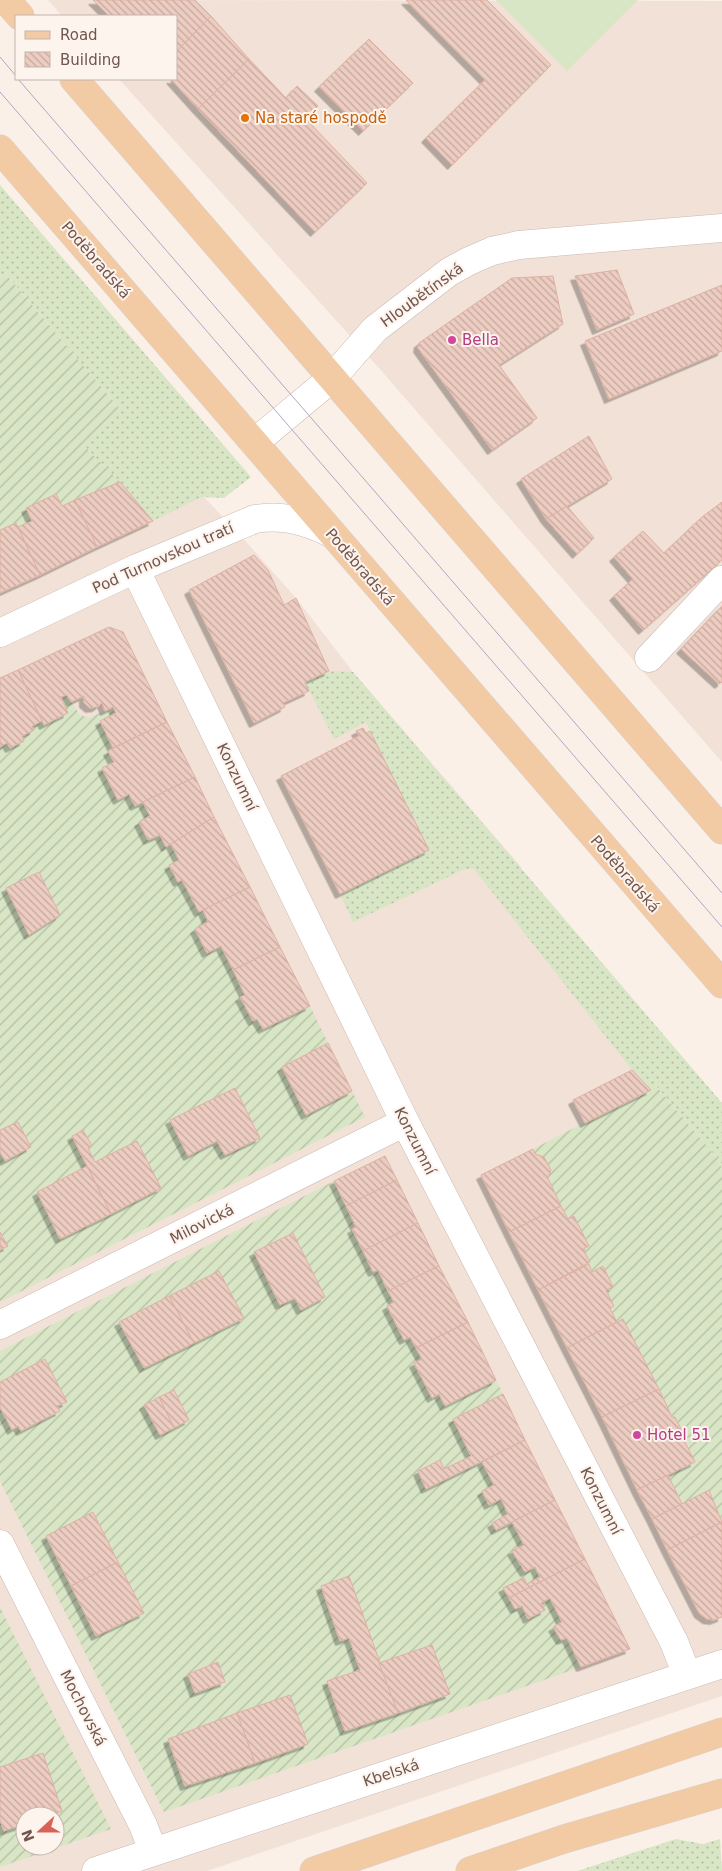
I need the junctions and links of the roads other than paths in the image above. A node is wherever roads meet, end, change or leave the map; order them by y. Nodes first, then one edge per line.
1 (6, 0) edge
2 (19, 15) edge
3 (75, 80) edge
4 (0, 149) edge
5 (722, 228) edge
6 (332, 378) junction
7 (254, 444) junction
8 (331, 533) junction
9 (135, 569) junction
10 (722, 580) edge
11 (0, 633) edge
12 (648, 658) dead end
13 (722, 830) edge
14 (722, 984) edge
15 (405, 1122) junction
16 (0, 1325) edge
17 (0, 1544) edge
18 (722, 1664) edge
19 (687, 1675) junction
20 (722, 1732) edge
21 (722, 1793) edge
22 (147, 1861) edge
23 (96, 1871) edge
24 (314, 1871) edge
25 (470, 1871) edge

1 - 2 main road
3 - 6 main road
4 - 7 main road, Poděbradská
5 - 6 street, Hloubětínská
6 - 7 street, Hloubětínská
6 - 13 main road
7 - 8 main road, Poděbradská
8 - 9 street, Pod Turnovskou tratí
8 - 14 main road, Poděbradská
9 - 11 street, Pod Turnovskou tratí
9 - 15 street, Konzumní
10 - 12 street
15 - 16 street, Milovická
15 - 19 street, Konzumní
17 - 22 street, Mochovská
18 - 19 street
19 - 22 street, Kbelská
20 - 24 main road
21 - 25 main road
22 - 23 street, Kbelská

